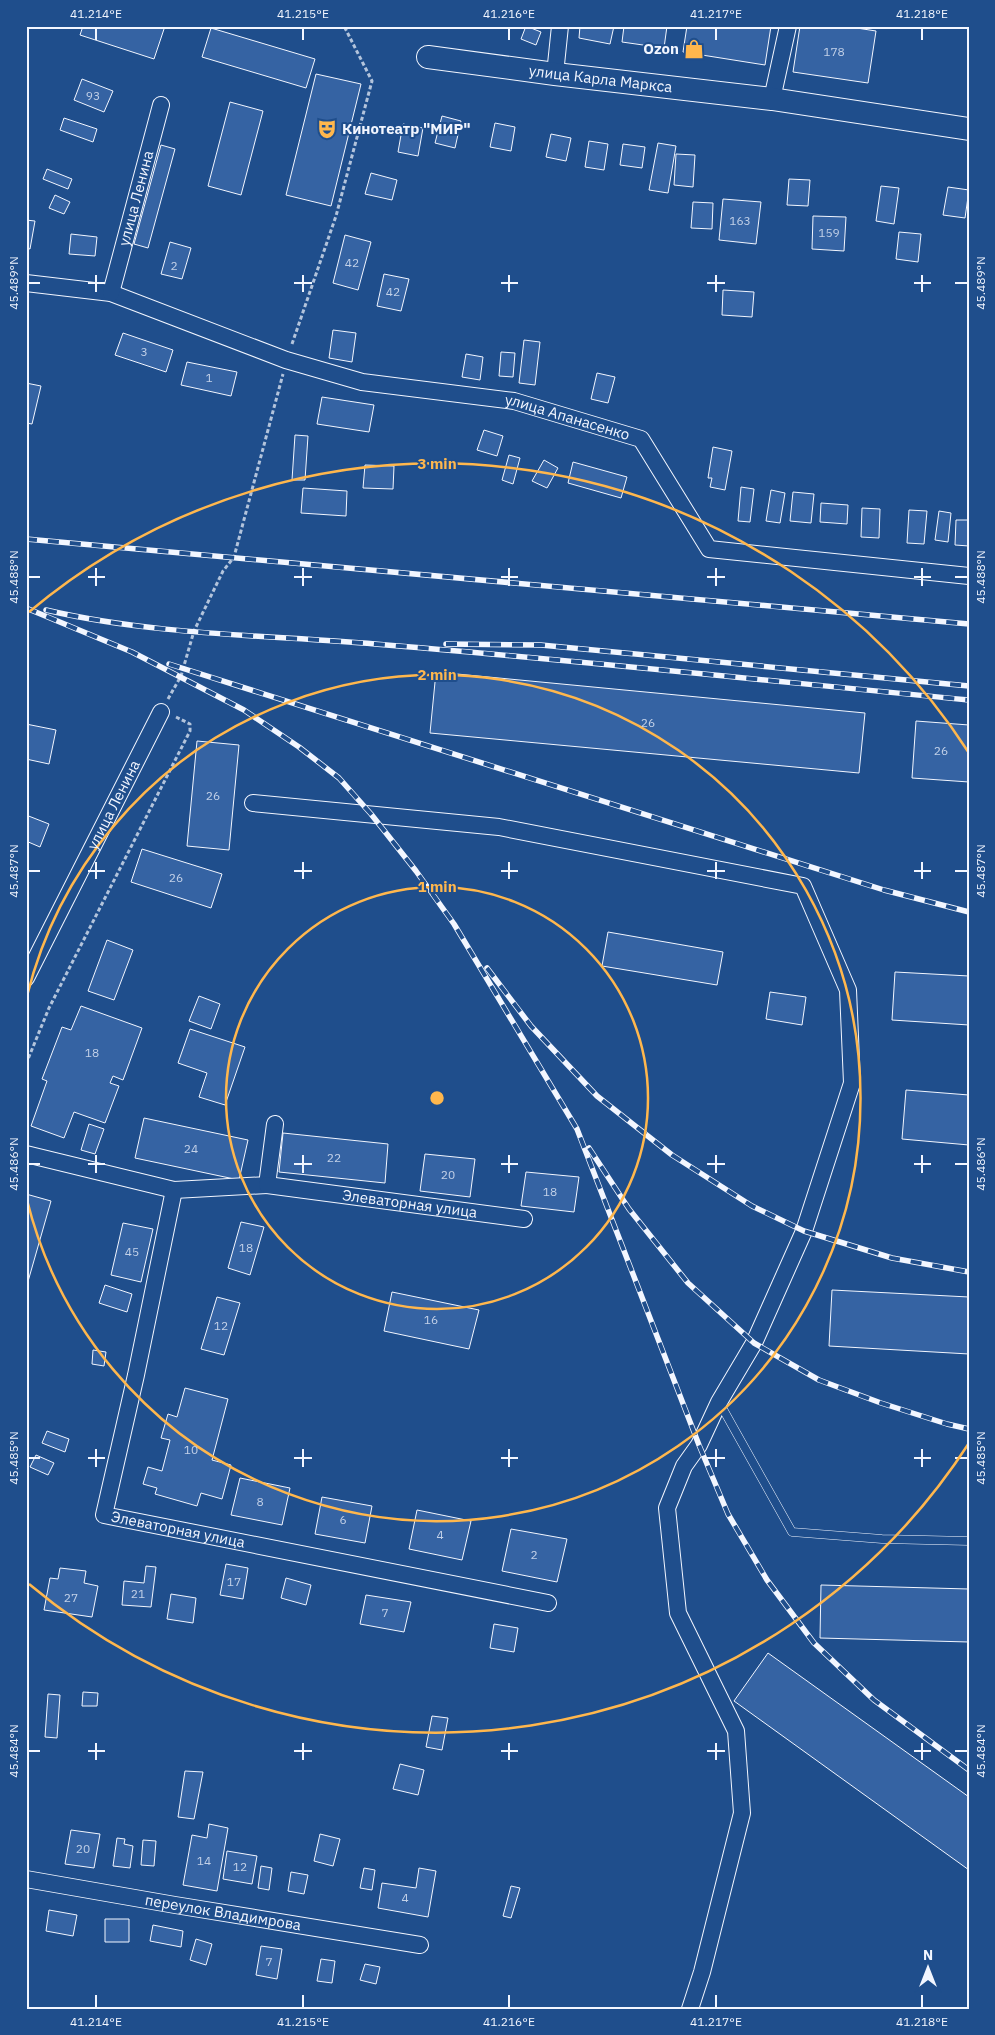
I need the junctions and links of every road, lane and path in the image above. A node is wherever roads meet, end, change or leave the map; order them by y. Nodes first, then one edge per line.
1 (560, 26) edge
2 (788, 26) edge
3 (428, 57) dead end
4 (555, 74) junction
5 (772, 98) junction
6 (161, 105) dead end
7 (969, 129) edge
8 (26, 283) edge
9 (111, 293) junction
10 (969, 576) edge
11 (160, 712) joint
12 (253, 803) dead end
13 (26, 978) edge
14 (26, 1064) edge
15 (275, 1124) dead end
16 (26, 1154) edge
17 (267, 1185) junction
18 (174, 1190) junction
19 (524, 1219) dead end
20 (719, 1402) junction
21 (969, 1541) edge
22 (548, 1603) dead end
23 (26, 1878) edge
24 (420, 1945) dead end
25 (690, 2009) edge

1 - 4 street
2 - 5 street
3 - 4 street, улица Карла Маркса
4 - 5 street, улица Карла Маркса
5 - 7 street, улица Карла Маркса
6 - 9 street, улица Ленина
8 - 9 street, улица Апанасенко
9 - 10 street, улица Апанасенко
11 - 13 street, улица Ленина
11 - 14 path
12 - 20 street
15 - 17 street
16 - 18 street, Элеваторная улица
17 - 18 street, Элеваторная улица
17 - 19 street, Элеваторная улица
18 - 22 street, Элеваторная улица
20 - 21 lane
20 - 25 street
23 - 24 street, переулок Владимрова

